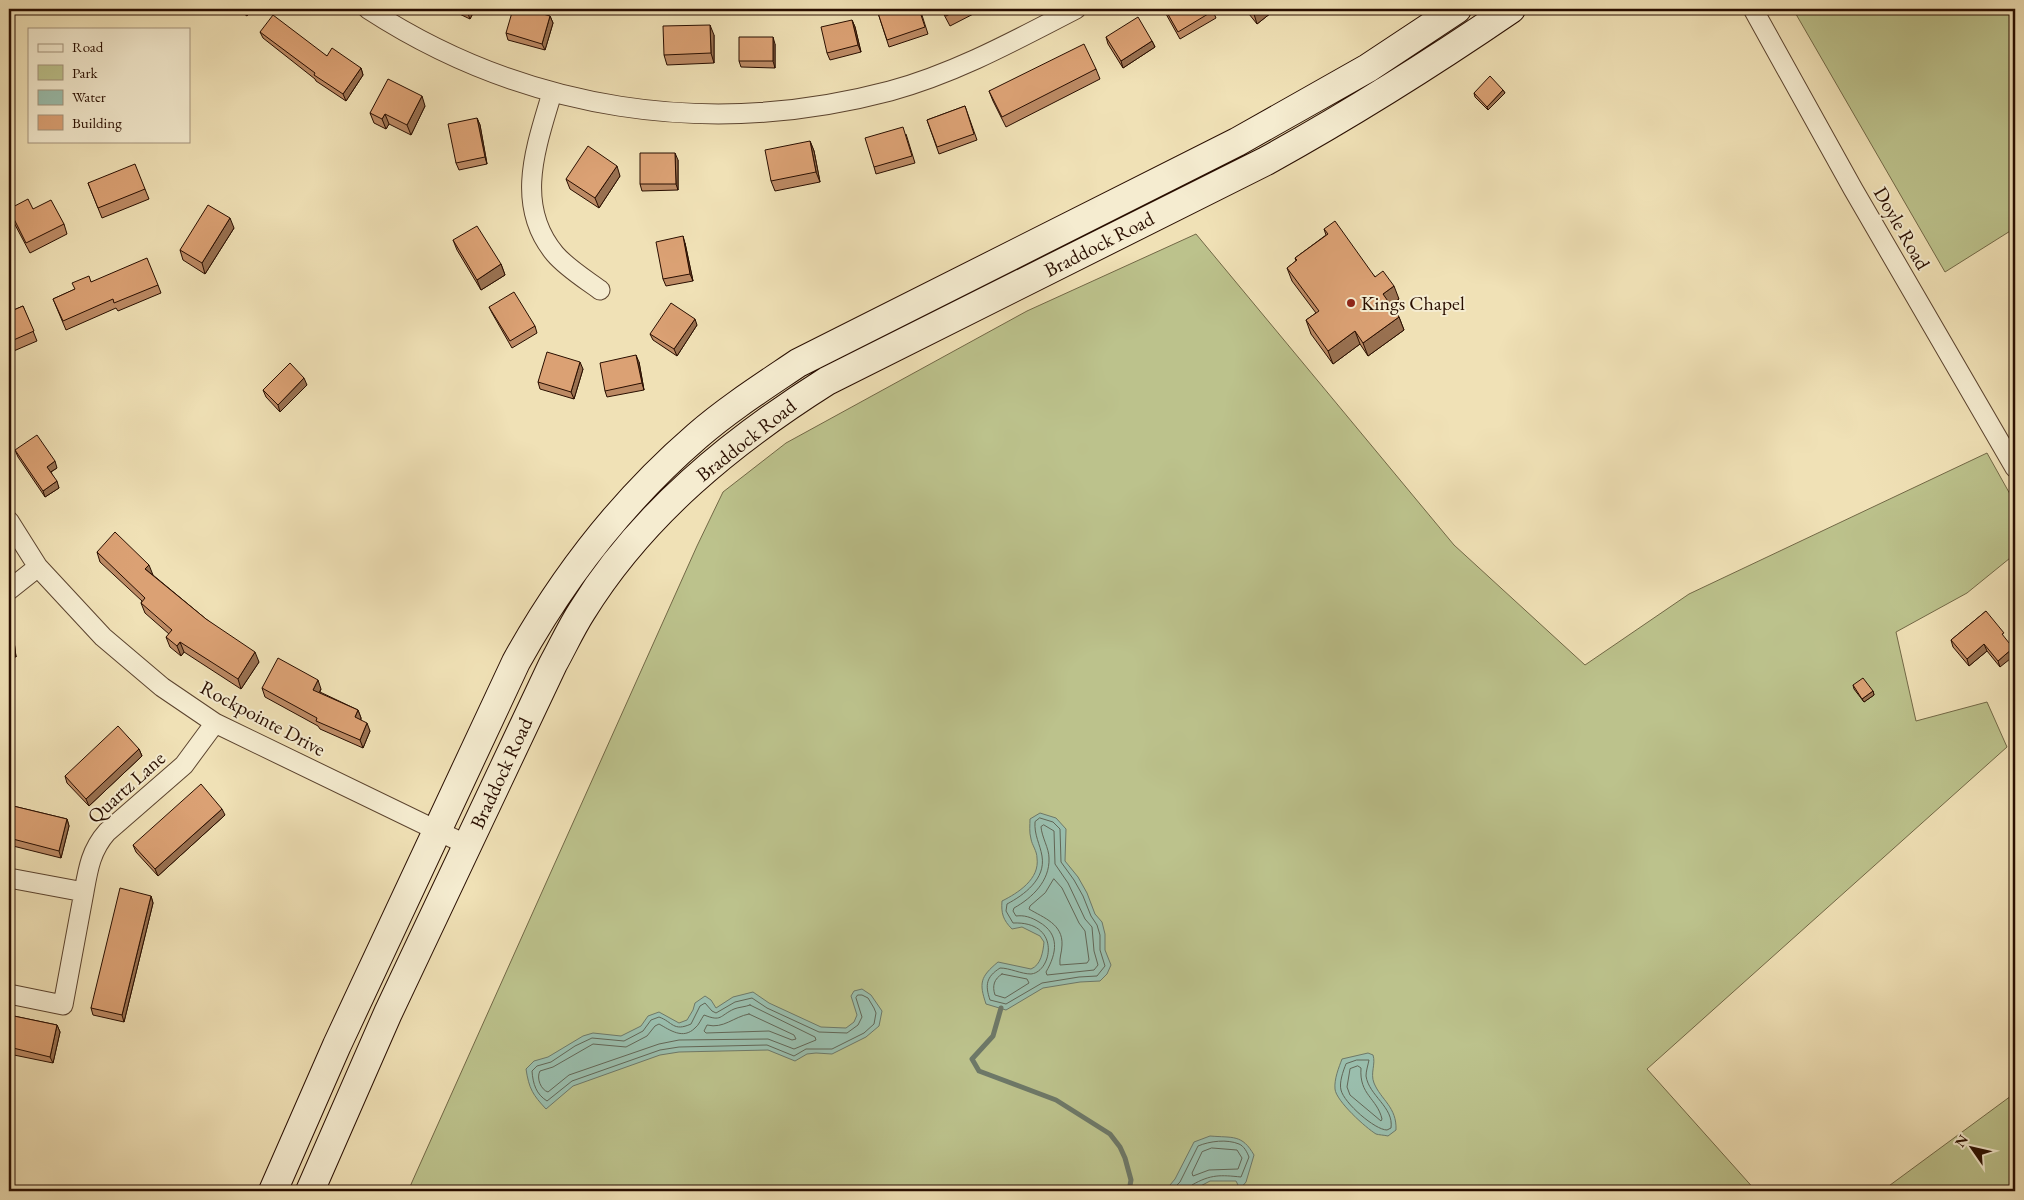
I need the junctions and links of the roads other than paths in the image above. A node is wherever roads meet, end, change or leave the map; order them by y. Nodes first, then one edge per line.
1 (368, 9) edge
2 (1076, 9) edge
3 (1458, 9) edge
4 (1511, 9) edge
5 (1753, 9) edge
6 (552, 93) junction
7 (600, 290) dead end
8 (2015, 468) edge
9 (9, 522) edge
10 (38, 567) junction
11 (9, 590) edge
12 (215, 723) junction
13 (436, 831) junction
14 (467, 845) junction
15 (9, 878) edge
16 (84, 892) junction
17 (9, 994) edge
18 (273, 1191) edge
19 (310, 1191) edge

1 - 6 street
2 - 6 street
3 - 13 main road, Braddock Road
4 - 14 main road, Braddock Road
5 - 8 street, Doyle Road
6 - 7 street
9 - 10 street, Rockpointe Drive
10 - 11 street
10 - 12 street, Rockpointe Drive
12 - 13 street, Rockpointe Drive
12 - 16 street, Quartz Lane
13 - 14 street, Rockpointe Drive
13 - 18 main road, Braddock Road
14 - 19 main road, Braddock Road
15 - 16 street
16 - 17 street, Quartz Lane

